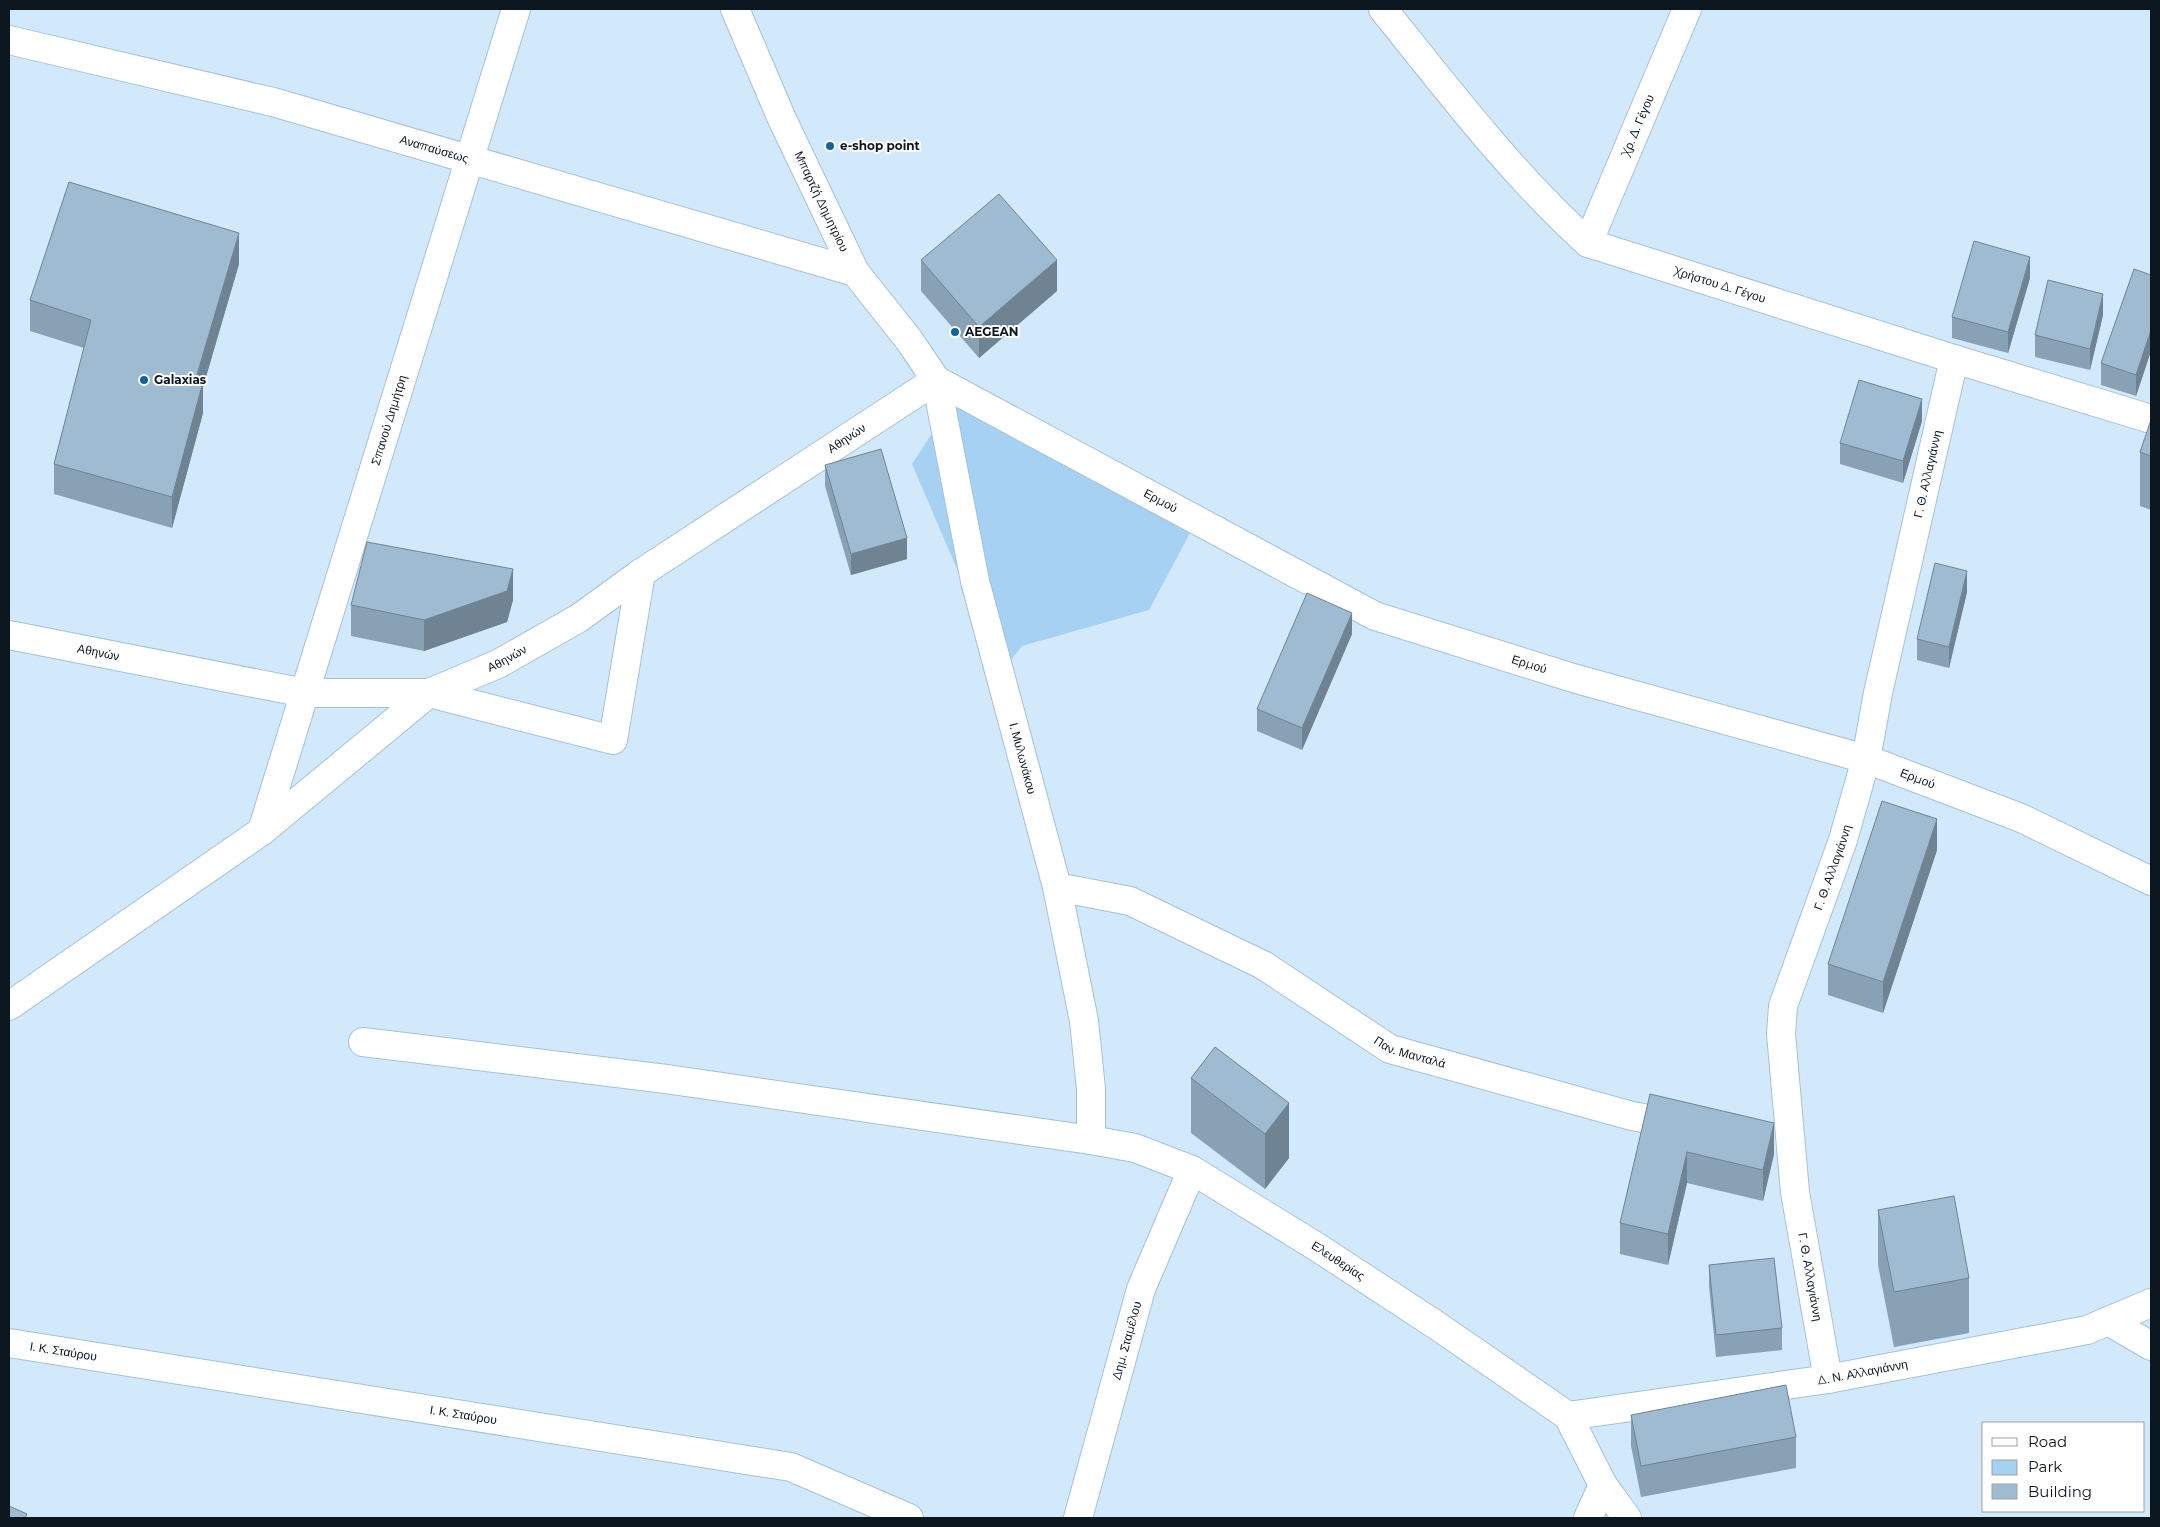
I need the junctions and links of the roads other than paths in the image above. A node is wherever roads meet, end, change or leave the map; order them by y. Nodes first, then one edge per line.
1 (516, 9) edge
2 (735, 9) edge
3 (1383, 9) edge
4 (1687, 9) edge
5 (9, 40) edge
6 (471, 160) junction
7 (1588, 243) junction
8 (855, 272) junction
9 (1954, 359) junction
10 (936, 380) junction
11 (2151, 419) edge
12 (641, 572) junction
13 (9, 635) edge
14 (305, 693) junction
15 (429, 693) junction
16 (1866, 759) junction
17 (262, 830) junction
18 (2151, 881) edge
19 (1058, 886) junction
20 (9, 1006) edge
21 (363, 1042) dead end
22 (1707, 1130) edge
23 (1090, 1140) junction
24 (1763, 1141) edge
25 (1791, 1146) junction
26 (1192, 1170) junction
27 (2151, 1304) edge
28 (2108, 1321) junction
29 (9, 1343) edge
30 (2151, 1346) edge
31 (1828, 1379) junction
32 (1568, 1416) junction
33 (1603, 1485) junction
34 (909, 1518) edge
35 (1078, 1518) edge
36 (1588, 1518) edge
37 (1627, 1518) edge

1 - 6 street, Σπανού Δημήτρη
2 - 8 street, Μπαρτζή Δημητρίου
3 - 7 street, Χρήστου Δ. Γέγου
4 - 7 street, Χρ. Δ. Γέγου
5 - 6 street, Αναπαύσεως
6 - 8 street, Αναπαύσεως
6 - 14 street, Σπανού Δημήτρη
7 - 9 street, Χρήστου Δ. Γέγου
8 - 10 street, Μπαρτζή Δημητρίου
9 - 11 street, Χρήστου Δ. Γέγου
9 - 16 street, Γ. Θ. Αλλαγιάννη
10 - 12 street, Αθηνών
10 - 16 street, Ερμού
10 - 19 street, Ι. Μυλωνάκου
12 - 15 street, Αθηνών
12 - 15 street
13 - 14 street, Αθηνών
14 - 15 street, Αθηνών
14 - 17 street, Σπανού Δημήτρη
15 - 17 street
16 - 18 street, Ερμού
16 - 25 street, Γ. Θ. Αλλαγιάννη
17 - 20 street
19 - 22 street, Παν. Μανταλά
19 - 23 street, Ι. Μυλωνάκου
21 - 23 street, Ελευθερίας
23 - 26 street, Ελευθερίας
24 - 25 street
25 - 31 street, Γ. Θ. Αλλαγιάννη
26 - 32 street, Ελευθερίας
26 - 35 street, Δημ. Σταμέλου
27 - 28 street, Δ. Ν. Αλλαγιάννη
28 - 30 street
28 - 31 street, Δ. Ν. Αλλαγιάννη
29 - 34 street, Ι. Κ. Σταύρου
31 - 32 street, Δ. Ν. Αλλαγιάννη
32 - 33 street
33 - 36 street
33 - 37 street

